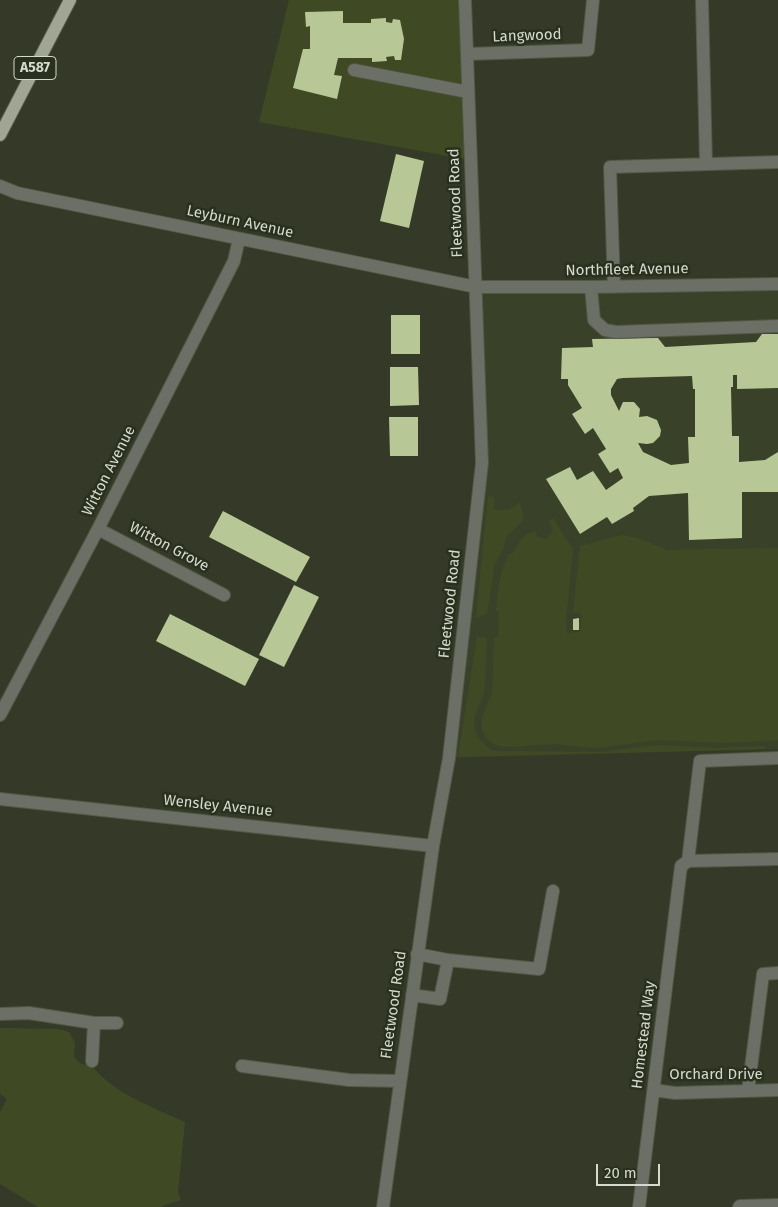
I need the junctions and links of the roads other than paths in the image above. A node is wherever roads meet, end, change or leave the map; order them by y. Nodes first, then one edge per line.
1 (70, 0) edge
2 (465, 0) edge
3 (594, 0) edge
4 (702, 0) edge
5 (467, 54) junction
6 (354, 70) dead end
7 (468, 92) junction
8 (0, 135) edge
9 (778, 162) edge
10 (706, 163) junction
11 (0, 186) edge
12 (239, 239) junction
13 (778, 284) edge
14 (614, 286) junction
15 (476, 287) junction
16 (591, 287) junction
17 (778, 326) edge
18 (98, 528) junction
19 (224, 595) dead end
20 (0, 715) edge
21 (778, 758) edge
22 (0, 799) edge
23 (433, 846) junction
24 (778, 859) edge
25 (684, 863) junction
26 (553, 892) dead end
27 (417, 954) junction
28 (448, 960) junction
29 (778, 973) edge
30 (412, 995) junction
31 (0, 1014) edge
32 (94, 1023) junction
33 (117, 1023) dead end
34 (92, 1061) dead end
35 (242, 1066) dead end
36 (400, 1081) junction
37 (654, 1090) junction
38 (778, 1090) edge
39 (748, 1091) junction
40 (778, 1205) edge
41 (384, 1207) edge
42 (638, 1207) edge
43 (739, 1207) edge

1 - 8 main road, A587
2 - 5 street, Fleetwood Road
3 - 5 street, Langwood
4 - 10 street
5 - 7 street, Fleetwood Road
6 - 7 street
7 - 15 street, Fleetwood Road
9 - 10 street
10 - 14 street
11 - 12 street, Leyburn Avenue
12 - 15 street, Leyburn Avenue
12 - 18 street, Witton Avenue
13 - 14 street, Northfleet Avenue
14 - 16 street, Northfleet Avenue
15 - 16 street, Northfleet Avenue
15 - 23 street, Fleetwood Road
16 - 17 street
18 - 19 street, Witton Grove
18 - 20 street, Witton Avenue
21 - 25 street, Homestead Way
22 - 23 street, Wensley Avenue
23 - 27 street, Fleetwood Road
24 - 25 street
25 - 37 street, Homestead Way
26 - 28 street
27 - 28 street
27 - 30 street, Fleetwood Road
28 - 30 street
29 - 39 street
30 - 36 street, Fleetwood Road
31 - 32 street
32 - 33 street
32 - 34 street
35 - 36 street
36 - 41 street, Fleetwood Road
37 - 39 street, Orchard Drive
37 - 42 street, Homestead Way
38 - 39 street, Orchard Drive
40 - 43 street

